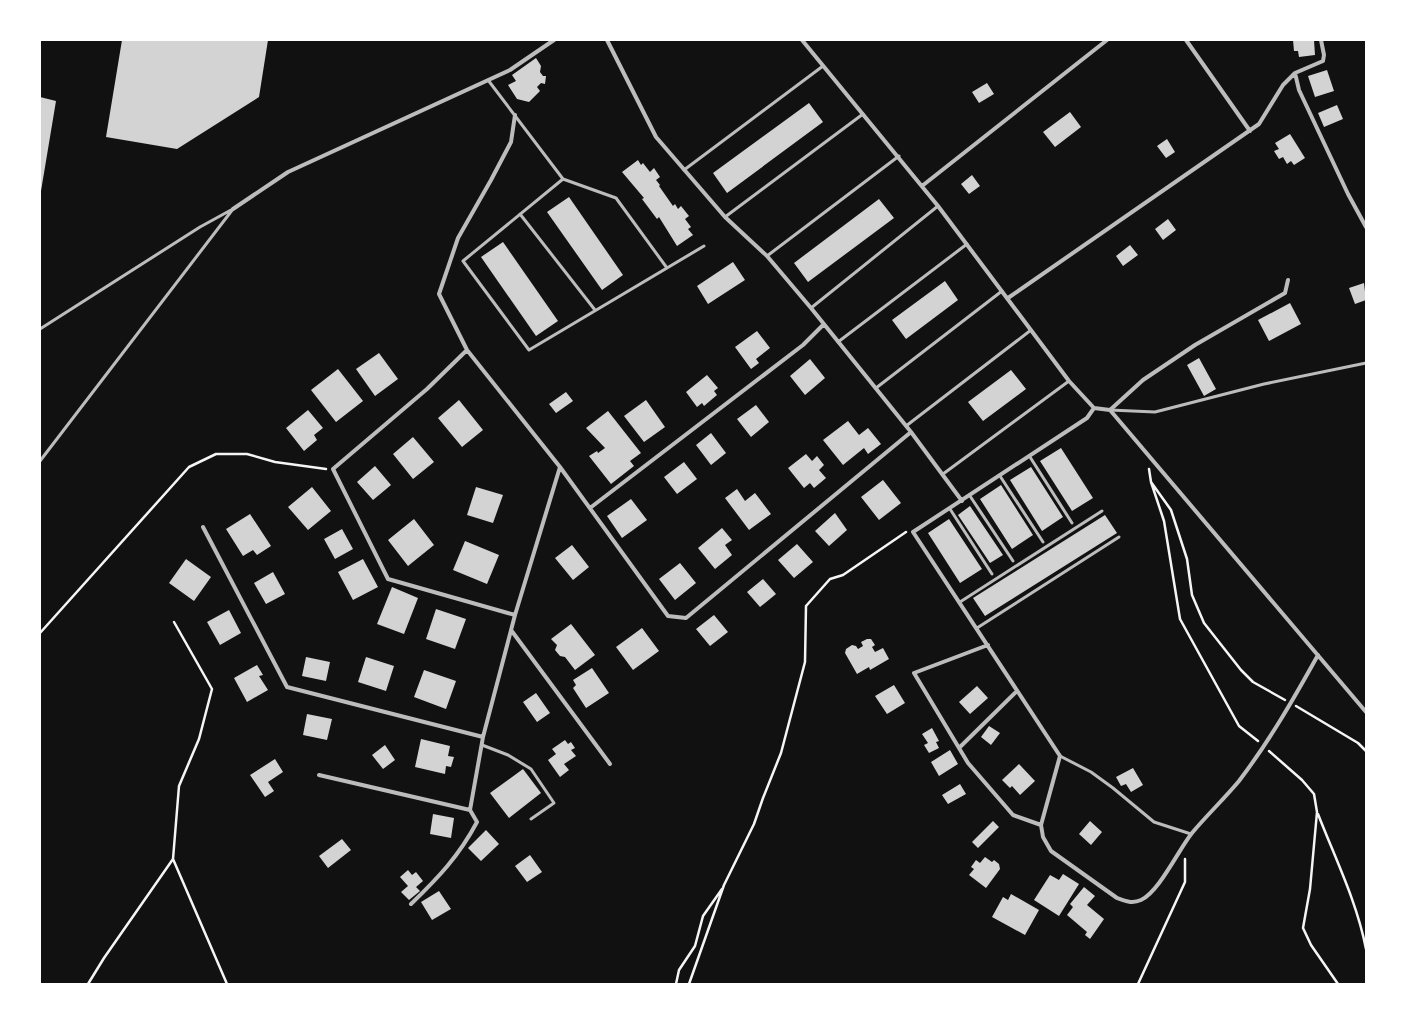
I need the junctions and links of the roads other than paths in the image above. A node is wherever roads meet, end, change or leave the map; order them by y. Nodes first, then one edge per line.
1 (554, 40) edge
2 (607, 40) edge
3 (802, 40) edge
4 (1107, 40) edge
5 (1186, 40) edge
6 (1321, 40) edge
7 (823, 66) junction
8 (1295, 73) junction
9 (488, 80) junction
10 (863, 114) junction
11 (515, 115) junction
12 (1250, 131) junction
13 (899, 156) junction
14 (684, 170) junction
15 (563, 179) junction
16 (922, 186) junction
17 (938, 206) junction
18 (233, 210) junction
19 (520, 214) junction
20 (725, 217) junction
21 (1366, 227) edge
22 (967, 244) junction
23 (704, 246) dead end
24 (767, 256) junction
25 (667, 268) junction
26 (1288, 280) dead end
27 (1002, 291) junction
28 (1008, 298) junction
29 (811, 308) junction
30 (595, 310) junction
31 (823, 325) junction
32 (40, 329) edge
33 (1031, 330) junction
34 (837, 342) junction
35 (467, 350) junction
36 (1366, 363) edge
37 (1069, 381) junction
38 (876, 388) junction
39 (1094, 408) junction
40 (1110, 410) junction
41 (906, 426) junction
42 (911, 432) junction
43 (1030, 457) junction
44 (40, 461) edge
45 (560, 468) junction
46 (944, 474) junction
47 (1000, 476) junction
48 (970, 496) junction
49 (962, 501) junction
50 (590, 508) junction
51 (950, 509) junction
52 (1102, 511) dead end
53 (1072, 523) dead end
54 (203, 527) dead end
55 (1119, 537) dead end
56 (1043, 542) dead end
57 (1013, 561) dead end
58 (992, 574) dead end
59 (960, 602) junction
60 (514, 615) junction
61 (977, 628) junction
62 (511, 630) junction
63 (988, 645) junction
64 (1318, 655) junction
65 (1017, 691) junction
66 (1366, 712) edge
67 (483, 737) junction
68 (482, 745) junction
69 (959, 748) junction
70 (1060, 756) junction
71 (610, 764) dead end
72 (319, 775) dead end
73 (470, 810) junction
74 (531, 819) dead end
75 (1041, 825) junction
76 (1191, 834) junction
77 (411, 904) dead end

1 - 9 street
2 - 14 street
3 - 7 street
4 - 16 street
5 - 12 street
6 - 8 street
7 - 10 street
7 - 14 lane
8 - 12 street
8 - 21 street
9 - 11 lane
9 - 18 street
10 - 13 street
10 - 20 lane
11 - 15 lane
11 - 35 street
12 - 28 street
13 - 16 street
13 - 24 lane
14 - 20 street
15 - 19 lane
15 - 25 lane
16 - 17 street
17 - 22 street
17 - 29 lane
18 - 32 lane
18 - 44 lane
19 - 30 lane
19 - 30 lane
20 - 24 street
22 - 27 street
22 - 34 lane
23 - 25 lane
24 - 29 street
25 - 30 lane
26 - 40 street
27 - 28 street
27 - 38 lane
28 - 33 street
29 - 31 street
31 - 34 street
31 - 50 street
33 - 37 street
33 - 41 lane
34 - 38 street
35 - 45 street
35 - 60 street
36 - 40 lane
37 - 39 street
37 - 46 lane
38 - 41 street
39 - 40 street
39 - 43 street
40 - 64 street
41 - 42 street
42 - 46 street
42 - 50 street
43 - 47 street
43 - 53 lane
45 - 50 street
45 - 60 street
46 - 49 street
47 - 48 street
47 - 56 lane
48 - 49 street
48 - 57 lane
49 - 51 street
51 - 58 lane
51 - 59 street
52 - 59 lane
54 - 67 street
55 - 61 lane
59 - 61 street
60 - 62 street
61 - 63 street
62 - 67 street
62 - 71 street
63 - 65 street
63 - 69 street
64 - 66 street
64 - 76 street
65 - 69 street
65 - 70 street
67 - 68 street
68 - 73 street
68 - 74 lane
69 - 75 street
70 - 75 street
70 - 76 lane
72 - 73 street
73 - 77 street
75 - 76 street

